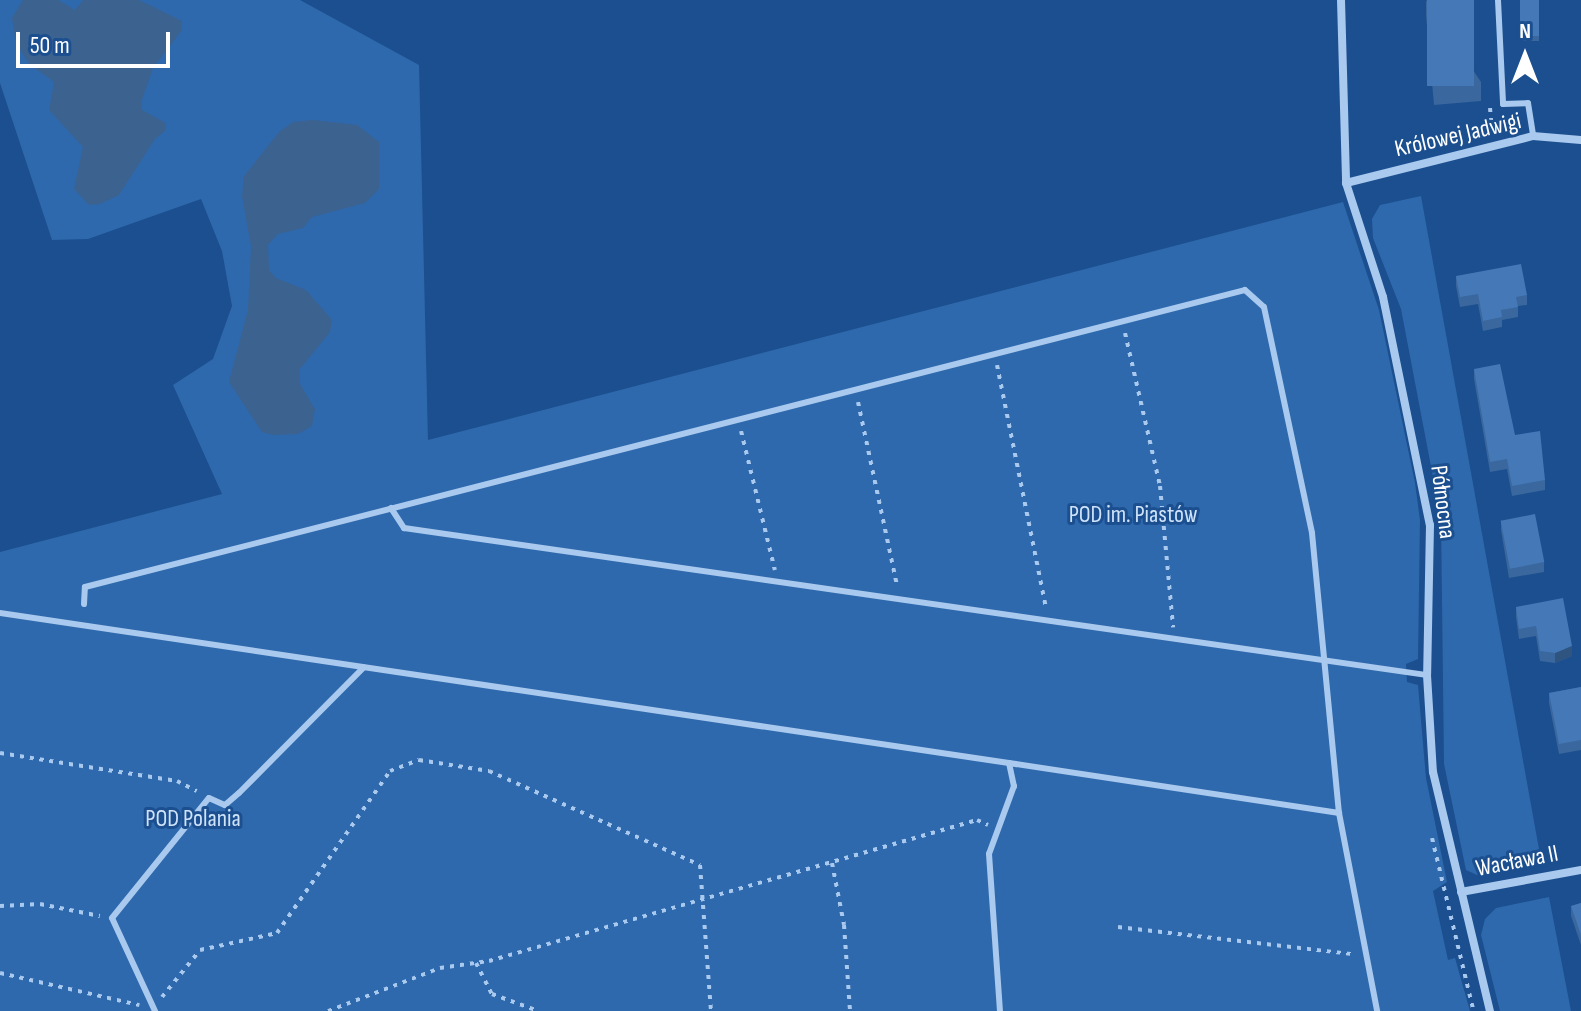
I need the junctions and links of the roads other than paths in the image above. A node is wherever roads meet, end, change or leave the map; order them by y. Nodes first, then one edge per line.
1 (1341, 0) edge
2 (1498, 0) edge
3 (1533, 136) junction
4 (1581, 140) edge
5 (1346, 183) junction
6 (391, 508) junction
7 (84, 604) dead end
8 (0, 613) edge
9 (1327, 661) junction
10 (364, 667) junction
11 (1427, 675) junction
12 (1009, 763) junction
13 (1339, 813) junction
14 (1581, 870) edge
15 (1461, 892) junction
16 (154, 1009) edge
17 (1000, 1011) edge
18 (1377, 1011) edge
19 (1490, 1011) edge

1 - 5 street, Północna
2 - 3 lane
3 - 4 street, Królowej Jadwigi
3 - 5 street, Królowej Jadwigi
5 - 11 street, Północna
6 - 7 lane
6 - 9 lane
6 - 9 lane
8 - 10 lane
9 - 11 lane
9 - 13 lane
10 - 12 lane
10 - 16 lane
11 - 15 street, Północna
12 - 13 lane
12 - 17 lane
13 - 18 lane
14 - 15 street, Wacława II
15 - 19 street, Północna

